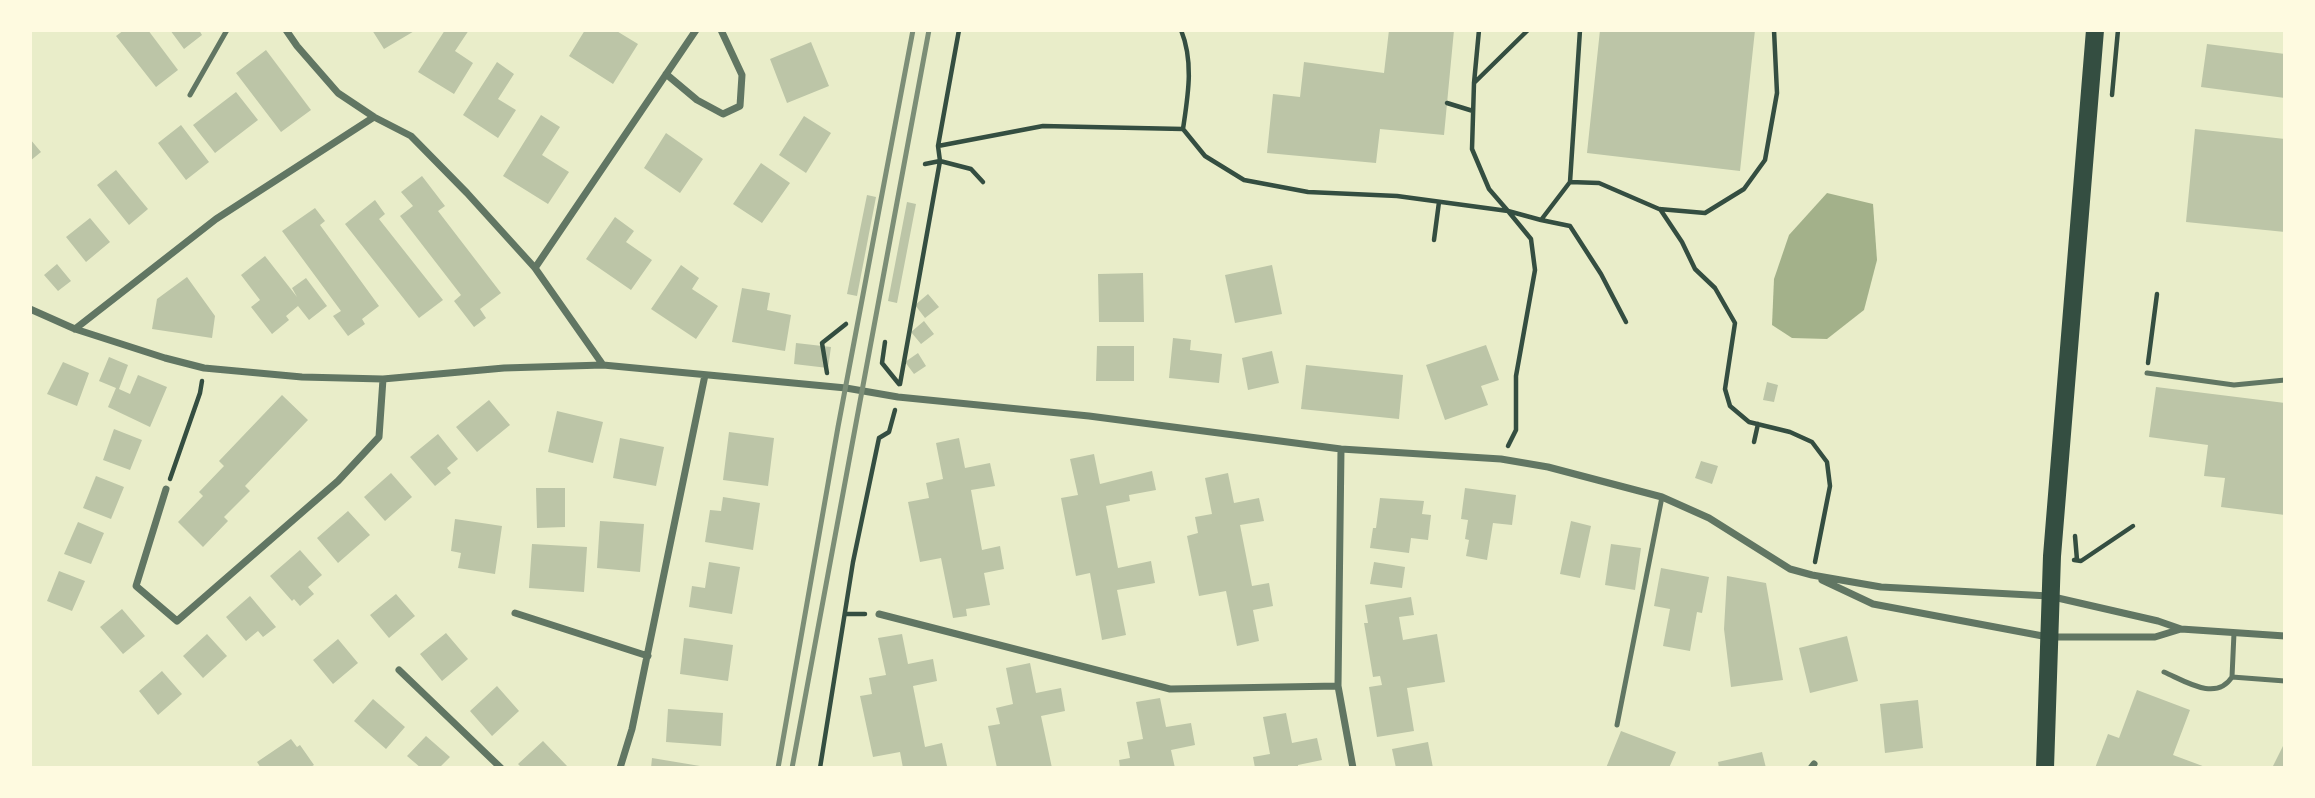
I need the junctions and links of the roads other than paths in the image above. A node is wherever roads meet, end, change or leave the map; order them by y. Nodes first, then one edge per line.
1 (227, 30) edge
2 (286, 30) edge
3 (696, 30) edge
4 (721, 30) edge
5 (2095, 30) edge
6 (666, 74) junction
7 (190, 95) dead end
8 (374, 117) junction
9 (536, 268) junction
10 (30, 309) edge
11 (75, 329) junction
12 (603, 365) junction
13 (2147, 373) road end
14 (705, 375) junction
15 (383, 379) junction
16 (2285, 380) edge
17 (1341, 449) junction
18 (166, 489) road end
19 (1662, 497) junction
20 (1812, 575) junction
21 (2049, 596) junction
22 (515, 614) dead end
23 (880, 614) road end
24 (2181, 629) junction
25 (2234, 633) junction
26 (2285, 636) edge
27 (2048, 637) junction
28 (648, 656) junction
29 (399, 670) dead end
30 (2164, 673) dead end
31 (2232, 677) junction
32 (2285, 681) edge
33 (1338, 686) junction
34 (1617, 725) dead end
35 (500, 768) edge
36 (620, 768) edge
37 (1353, 768) edge
38 (2045, 768) edge

1 - 7 lane
2 - 8 street
3 - 6 street
4 - 6 street
5 - 21 main road
6 - 9 street
8 - 9 street
8 - 11 street
9 - 12 street
10 - 11 street
11 - 15 street
12 - 14 street
12 - 15 street
13 - 16 lane
14 - 17 street
14 - 28 street
15 - 18 street
17 - 19 street
17 - 33 street
19 - 20 street
19 - 34 lane
20 - 21 street
20 - 27 street
21 - 24 street
21 - 27 main road
22 - 28 street
23 - 33 street
24 - 25 street
24 - 27 street
25 - 26 street
25 - 31 lane
27 - 38 main road
28 - 36 street
29 - 35 street
30 - 31 lane
31 - 32 lane
33 - 37 street

